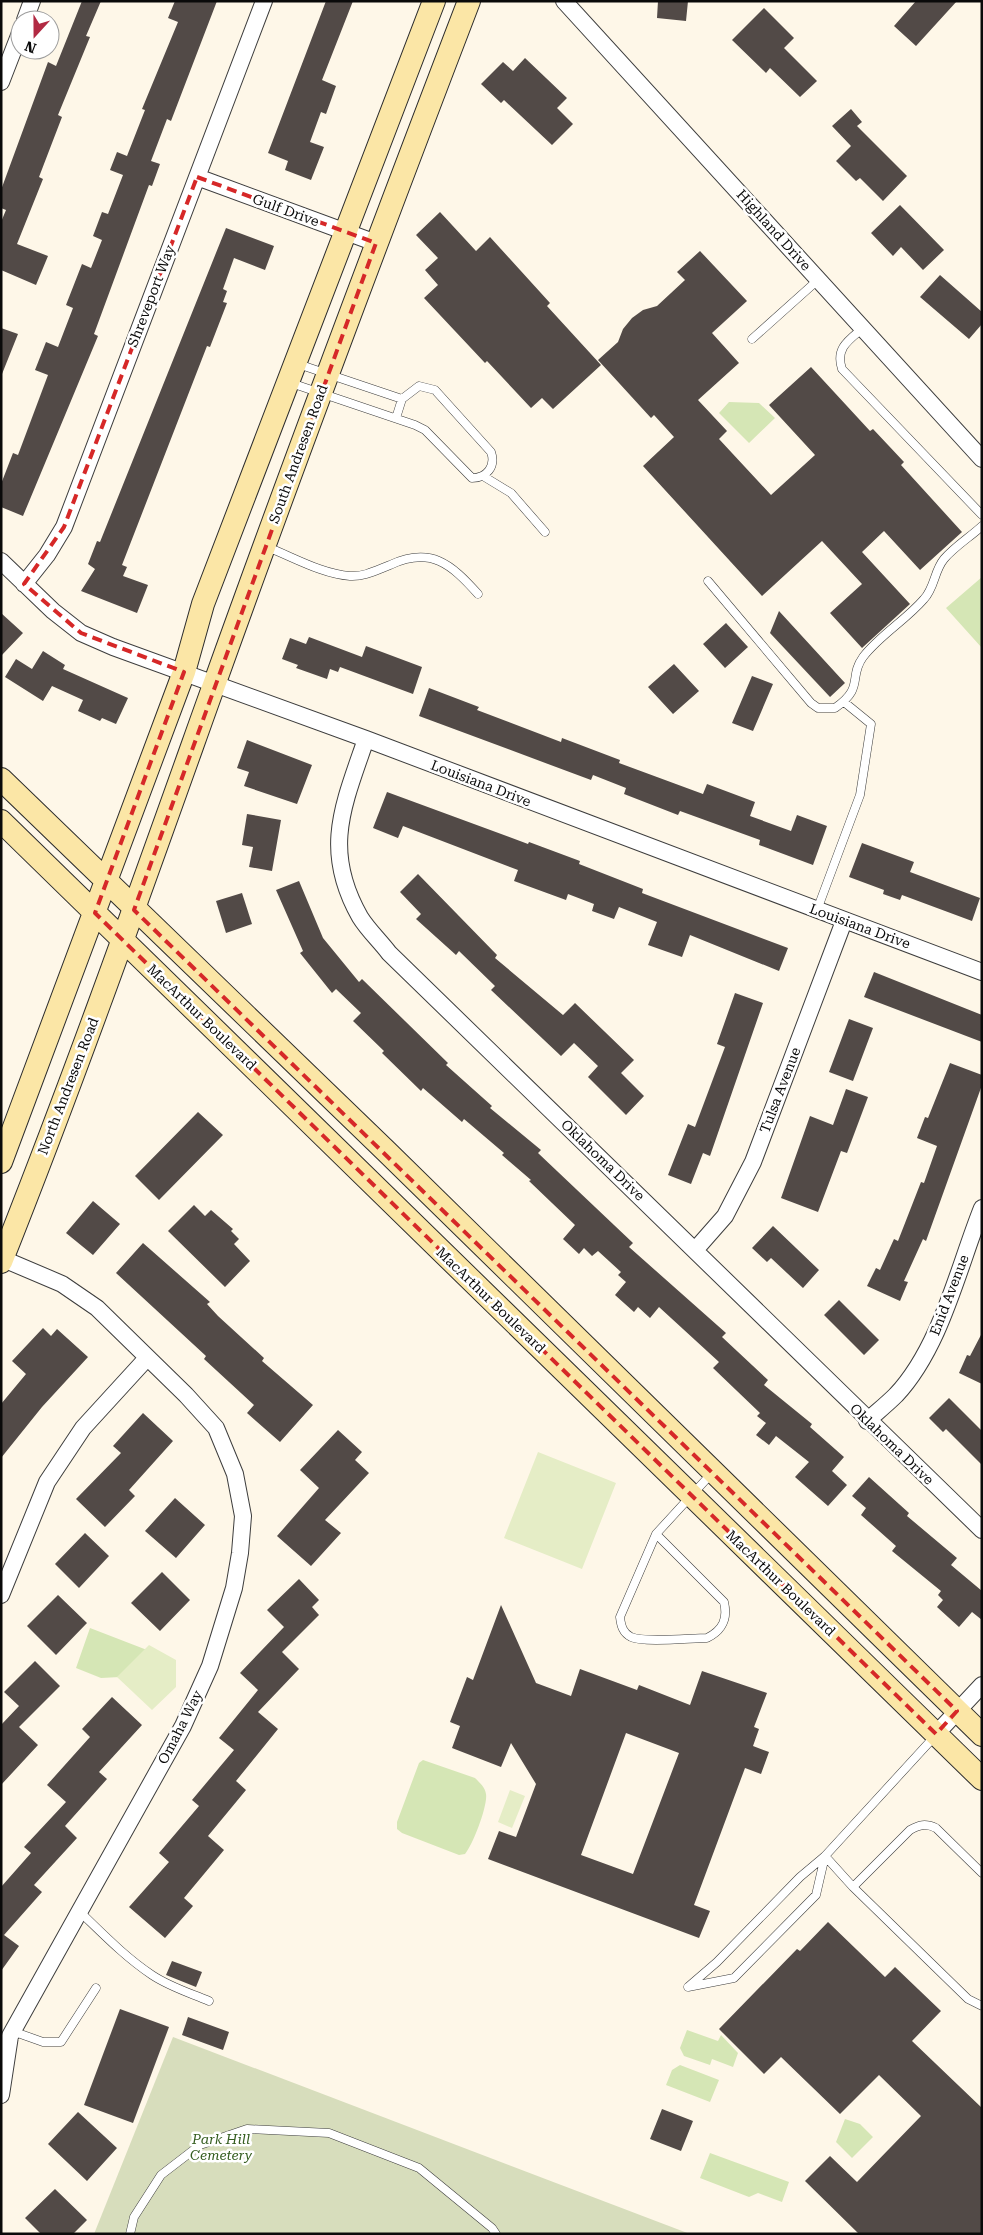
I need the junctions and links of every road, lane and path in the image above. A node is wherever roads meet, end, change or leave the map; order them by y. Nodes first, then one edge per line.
1 (264, 1) edge
2 (434, 1) edge
3 (469, 1) edge
4 (564, 1) edge
5 (10, 59) edge
6 (1, 82) edge
7 (196, 177) junction
8 (347, 232) junction
9 (376, 243) junction
10 (819, 279) junction
11 (863, 328) junction
12 (752, 339) dead end
13 (292, 373) junction
14 (324, 384) junction
15 (402, 399) junction
16 (396, 418) junction
17 (982, 459) edge
18 (483, 476) junction
19 (982, 515) edge
20 (982, 526) edge
21 (545, 532) dead end
22 (265, 546) junction
23 (1, 561) edge
24 (708, 581) dead end
25 (24, 584) junction
26 (478, 594) dead end
27 (184, 672) junction
28 (215, 683) junction
29 (844, 702) junction
30 (366, 739) junction
31 (1, 779) edge
32 (1, 821) edge
33 (107, 882) junction
34 (134, 910) junction
35 (817, 910) junction
36 (95, 913) junction
37 (844, 920) junction
38 (123, 940) junction
39 (982, 972) edge
40 (1, 1162) edge
41 (982, 1208) edge
42 (696, 1249) junction
43 (2, 1259) edge
44 (147, 1358) junction
45 (867, 1421) junction
46 (713, 1472) junction
47 (690, 1494) junction
48 (982, 1530) edge
49 (656, 1534) junction
50 (1, 1595) edge
51 (982, 1684) edge
52 (957, 1711) junction
53 (936, 1734) junction
54 (982, 1735) edge
55 (982, 1779) edge
56 (825, 1856) junction
57 (982, 1873) edge
58 (853, 1887) junction
59 (79, 1911) junction
60 (96, 1988) dead end
61 (209, 2001) dead end
62 (982, 2006) edge
63 (12, 2032) junction
64 (1, 2096) edge
65 (494, 2231) edge
66 (130, 2234) edge
67 (501, 2234) edge

1 - 7 street, Shreveport Way
2 - 8 street
3 - 9 street, South Andresen Road
4 - 10 street, Highland Drive
5 - 6 street
7 - 8 street, Gulf Drive
7 - 25 street, Shreveport Way
8 - 9 street, Gulf Drive
8 - 13 street
9 - 14 street, South Andresen Road
10 - 11 street, Highland Drive
10 - 12 lane
11 - 17 street, Highland Drive
11 - 19 lane
13 - 14 lane
13 - 14 lane
13 - 27 street
14 - 15 lane
14 - 16 lane
14 - 22 street, South Andresen Road
15 - 16 lane
15 - 18 lane
16 - 18 lane
18 - 21 lane
20 - 29 lane
22 - 26 lane
22 - 28 street, South Andresen Road
23 - 25 street, Louisiana Drive
24 - 29 lane
25 - 27 street, Louisiana Drive
27 - 28 street, Louisiana Drive
27 - 33 street
28 - 30 street, Louisiana Drive
28 - 34 street, South Andresen Road
29 - 35 lane
30 - 35 street, Louisiana Drive
30 - 42 street, Oklahoma Drive
31 - 33 street
32 - 36 street, MacArthur Boulevard
33 - 34 street
33 - 36 street
34 - 38 street, North Andresen Road
34 - 46 street
35 - 37 street, Louisiana Drive
36 - 38 street, MacArthur Boulevard
36 - 40 street
37 - 39 street, Louisiana Drive
37 - 42 street, Tulsa Avenue
38 - 43 street, North Andresen Road
38 - 47 street, MacArthur Boulevard
41 - 45 street, Enid Avenue
42 - 45 street, Oklahoma Drive
43 - 44 street, Omaha Way
44 - 50 street
44 - 59 street, Omaha Way
45 - 48 street, Oklahoma Drive
46 - 47 lane
46 - 52 street
47 - 49 lane
47 - 53 street, MacArthur Boulevard
49 - 49 lane
51 - 52 street
52 - 53 street
52 - 54 street
53 - 55 street, MacArthur Boulevard
53 - 56 lane
56 - 56 lane
56 - 58 lane
57 - 58 lane
58 - 62 lane
59 - 61 lane
59 - 63 street, Omaha Way
60 - 63 lane
63 - 64 street, Omaha Way
65 - 66 lane
65 - 67 lane

